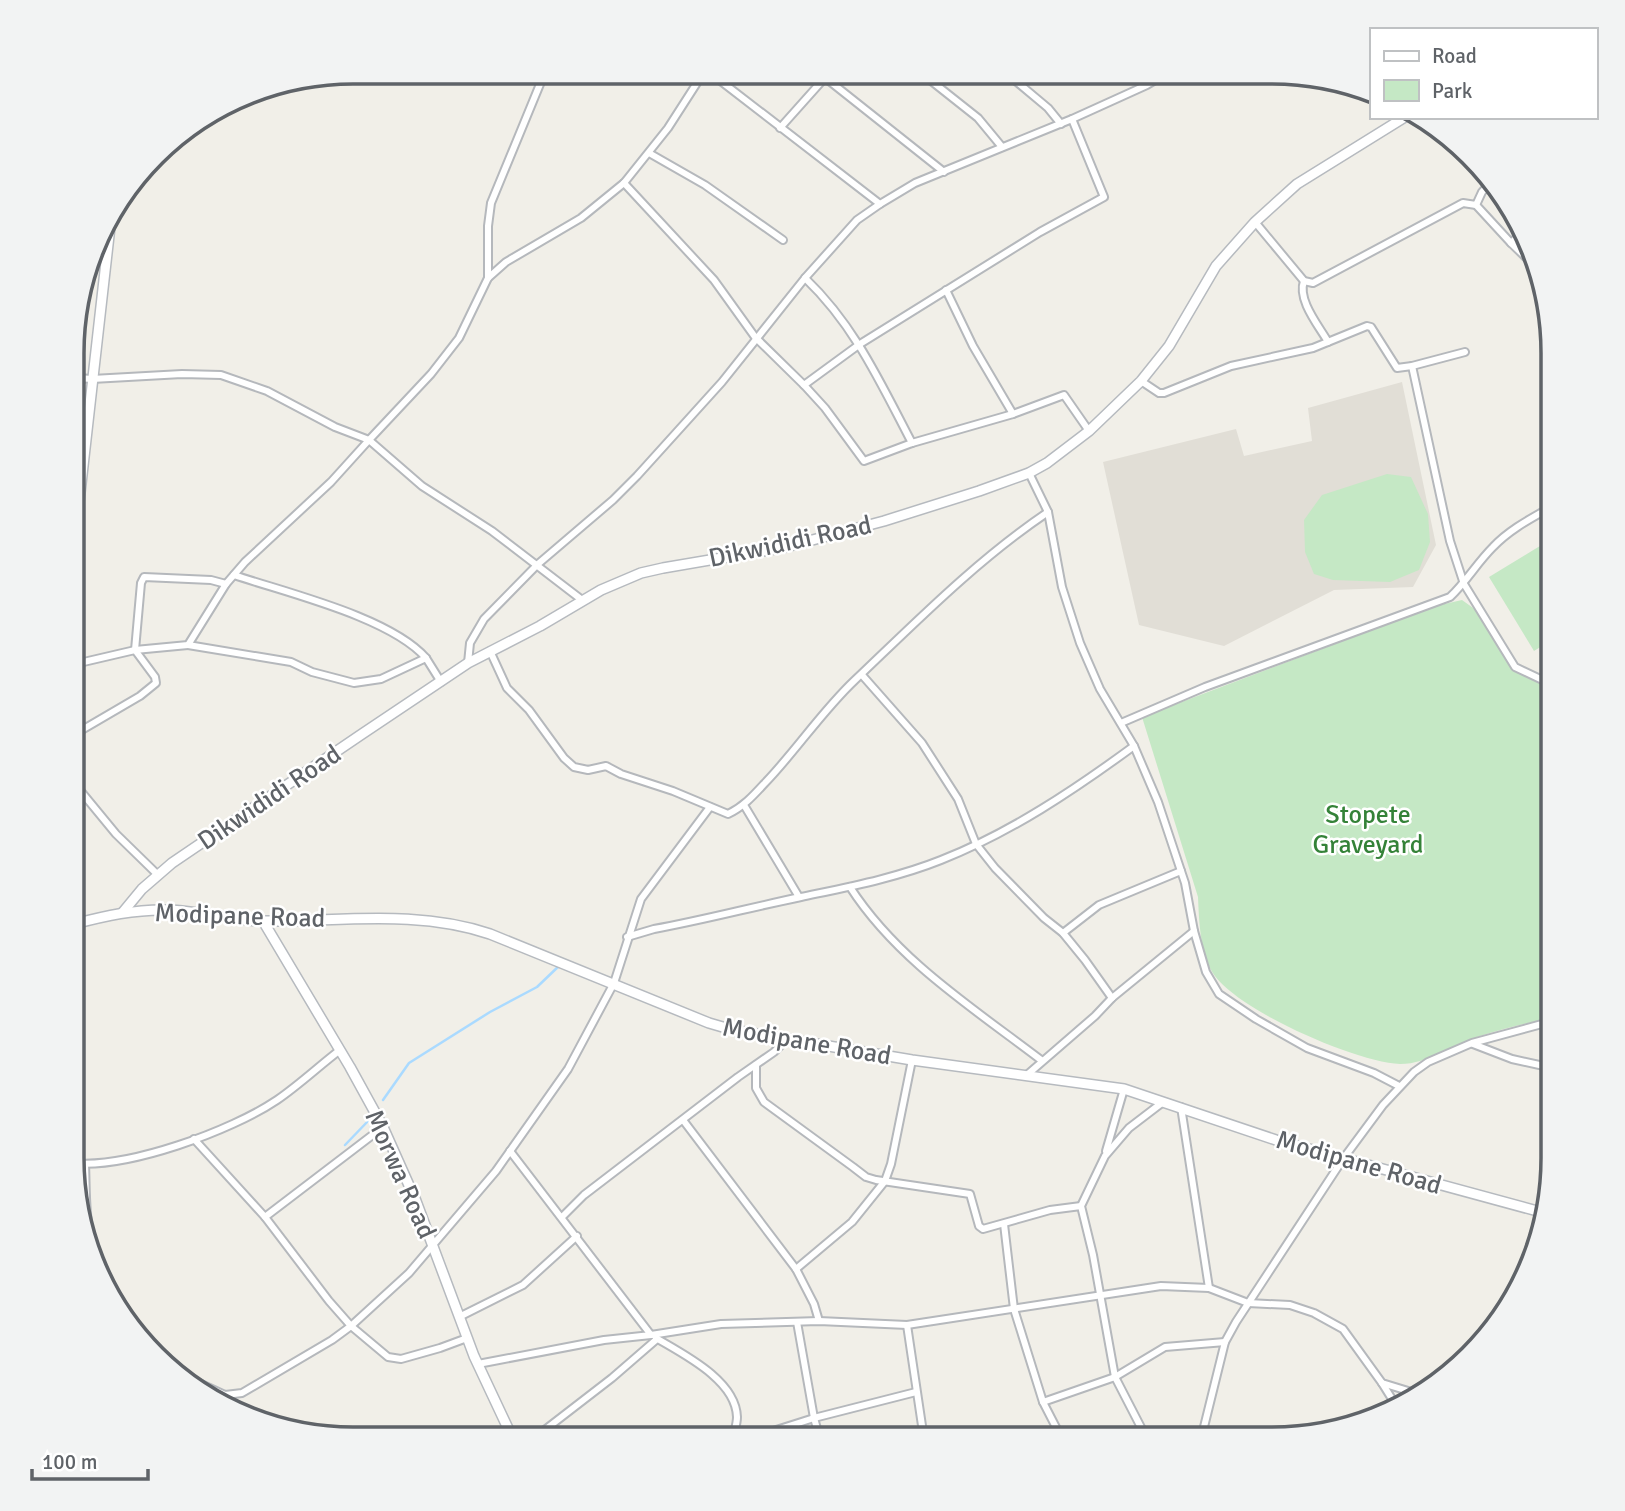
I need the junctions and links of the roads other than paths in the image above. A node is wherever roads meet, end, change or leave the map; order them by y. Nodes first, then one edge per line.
1 (540, 84) edge
2 (698, 84) edge
3 (723, 84) edge
4 (820, 84) edge
5 (831, 84) edge
6 (935, 84) edge
7 (1019, 84) edge
8 (1149, 84) edge
9 (1072, 119) junction
10 (1402, 119) edge
11 (1061, 124) junction
12 (780, 128) junction
13 (1002, 147) junction
14 (649, 153) junction
15 (944, 172) junction
16 (624, 183) junction
17 (1485, 189) edge
18 (880, 204) junction
19 (1476, 205) junction
20 (1255, 222) junction
21 (1515, 239) edge
22 (783, 240) dead end
23 (1511, 243) junction
24 (106, 245) edge
25 (1523, 254) edge
26 (488, 278) junction
27 (805, 278) junction
28 (1304, 281) junction
29 (946, 290) junction
30 (755, 337) junction
31 (1328, 342) junction
32 (860, 344) junction
33 (1465, 352) dead end
34 (1412, 366) junction
35 (84, 378) edge
36 (92, 379) junction
37 (1141, 381) junction
38 (804, 385) junction
39 (1013, 414) junction
40 (1089, 432) junction
41 (369, 440) junction
42 (912, 443) junction
43 (84, 454) edge
44 (1028, 473) junction
45 (1048, 512) junction
46 (1541, 513) edge
47 (538, 564) junction
48 (234, 575) junction
49 (226, 584) junction
50 (1464, 584) junction
51 (582, 600) junction
52 (188, 645) junction
53 (135, 650) junction
54 (490, 651) junction
55 (426, 658) junction
56 (84, 662) edge
57 (468, 663) junction
58 (862, 675) junction
59 (1541, 679) edge
60 (441, 682) junction
61 (1121, 723) junction
62 (84, 729) edge
63 (1134, 746) junction
64 (84, 795) edge
65 (744, 805) junction
66 (710, 807) junction
67 (976, 844) junction
68 (1181, 871) junction
69 (157, 874) junction
70 (850, 887) junction
71 (799, 897) junction
72 (122, 912) junction
73 (263, 921) junction
74 (84, 922) edge
75 (1194, 930) junction
76 (1063, 933) junction
77 (628, 937) junction
78 (614, 983) junction
79 (1112, 998) junction
80 (1541, 1024) edge
81 (786, 1040) junction
82 (1472, 1043) junction
83 (340, 1050) junction
84 (912, 1060) junction
85 (1041, 1060) junction
86 (757, 1065) junction
87 (1541, 1066) edge
88 (1028, 1074) junction
89 (1399, 1086) junction
90 (1124, 1089) junction
91 (1164, 1101) junction
92 (1181, 1107) junction
93 (682, 1120) junction
94 (383, 1127) junction
95 (194, 1139) junction
96 (510, 1151) junction
97 (1105, 1156) junction
98 (1343, 1159) junction
99 (85, 1164) joint
100 (885, 1181) junction
101 (87, 1200) edge
102 (1081, 1206) junction
103 (1536, 1211) edge
104 (265, 1217) junction
105 (562, 1217) junction
106 (1004, 1224) junction
107 (577, 1236) junction
108 (433, 1245) junction
109 (796, 1269) junction
110 (1209, 1289) junction
111 (1099, 1297) junction
112 (1248, 1303) junction
113 (1014, 1309) junction
114 (459, 1317) junction
115 (818, 1321) junction
116 (797, 1322) junction
117 (906, 1325) junction
118 (351, 1326) junction
119 (654, 1337) junction
120 (467, 1338) junction
121 (1225, 1342) junction
122 (478, 1364) junction
123 (1115, 1377) junction
124 (1382, 1383) junction
125 (1407, 1391) edge
126 (916, 1392) junction
127 (226, 1395) edge
128 (1391, 1399) edge
129 (1043, 1402) junction
130 (814, 1418) junction
131 (507, 1427) edge
132 (549, 1427) edge
133 (735, 1427) edge
134 (786, 1427) edge
135 (817, 1427) edge
136 (922, 1427) edge
137 (1056, 1427) edge
138 (1141, 1427) edge
139 (1204, 1427) edge

1 - 26 street
2 - 14 street
3 - 12 street
4 - 12 street
5 - 15 street
6 - 13 street
7 - 11 street
8 - 9 street
9 - 11 street
9 - 29 street
10 - 20 main road, Dikwididi Road
11 - 13 street
12 - 18 street
13 - 15 street
14 - 16 street
14 - 22 street
15 - 18 street
16 - 26 street
16 - 30 street
17 - 19 street
18 - 27 street
19 - 23 street
19 - 28 street
20 - 28 street
20 - 37 main road, Dikwididi Road
21 - 23 street
23 - 25 street
24 - 36 main road
26 - 41 street
27 - 30 street
27 - 32 street
28 - 31 street
29 - 32 street
29 - 39 street
30 - 38 street
30 - 47 street
31 - 34 street
31 - 37 street
32 - 38 street
32 - 42 street
33 - 34 street
34 - 50 street
35 - 36 street
36 - 41 street
36 - 43 main road
37 - 40 main road, Dikwididi Road
38 - 42 street
39 - 40 street
39 - 42 street
40 - 44 main road, Dikwididi Road
41 - 47 street
41 - 48 street
44 - 45 street
44 - 51 main road, Dikwididi Road
45 - 58 street
45 - 61 street
46 - 50 street
47 - 51 street
47 - 57 street
48 - 49 street
48 - 55 street
49 - 52 street
49 - 53 street
50 - 59 street
50 - 61 street
51 - 54 main road, Dikwididi Road
52 - 53 street
52 - 55 street
53 - 56 street
53 - 62 street
54 - 57 main road, Dikwididi Road
54 - 66 street
55 - 60 street
57 - 60 main road, Dikwididi Road
58 - 65 street
58 - 67 street
60 - 69 main road, Dikwididi Road
61 - 63 street
63 - 67 street
63 - 68 street
64 - 69 street
65 - 66 street
65 - 71 street
66 - 77 street
67 - 70 street
67 - 76 street
68 - 75 street
68 - 76 street
69 - 72 main road, Dikwididi Road
70 - 71 street
70 - 85 street
71 - 77 street
72 - 73 main road, Modipane Road
72 - 74 main road, Modipane Road
73 - 78 main road, Modipane Road
73 - 83 main road, Morwa Road
75 - 79 street
75 - 89 street
76 - 79 street
77 - 78 street
78 - 81 main road, Modipane Road
78 - 96 street
79 - 85 street
80 - 82 street
81 - 84 main road, Modipane Road
81 - 86 street
82 - 87 street
82 - 89 street
83 - 94 main road, Morwa Road
83 - 95 street
84 - 88 main road, Modipane Road
84 - 100 street
85 - 88 street
86 - 93 street
86 - 100 street
88 - 90 main road, Modipane Road
89 - 98 street
90 - 91 main road, Modipane Road
90 - 97 street
91 - 92 main road, Modipane Road
91 - 97 street
92 - 98 main road, Modipane Road
92 - 110 street
93 - 105 street
93 - 109 street
94 - 104 street
94 - 108 main road, Morwa Road
95 - 99 street
95 - 104 street
96 - 105 street
96 - 108 street
97 - 102 street
98 - 103 main road, Modipane Road
98 - 112 street
99 - 101 street
100 - 106 street
100 - 109 street
102 - 106 street
102 - 111 street
104 - 118 street
105 - 107 street
106 - 113 street
107 - 114 street
107 - 119 street
108 - 114 main road, Morwa Road
108 - 118 street
109 - 115 street
110 - 111 street
110 - 112 street
111 - 113 street
111 - 123 street
112 - 121 street
112 - 124 street
113 - 117 street
113 - 129 street
114 - 120 main road, Morwa Road
115 - 116 street
115 - 117 street
116 - 119 street
116 - 130 street
117 - 126 street
118 - 120 street
118 - 127 street
119 - 122 street
119 - 132 street
119 - 133 street
120 - 122 main road, Morwa Road
121 - 123 street
121 - 139 street
122 - 131 main road, Morwa Road
123 - 129 street
123 - 138 street
124 - 125 street
124 - 128 street
126 - 130 street
126 - 136 street
129 - 137 street
130 - 134 street
130 - 135 street

